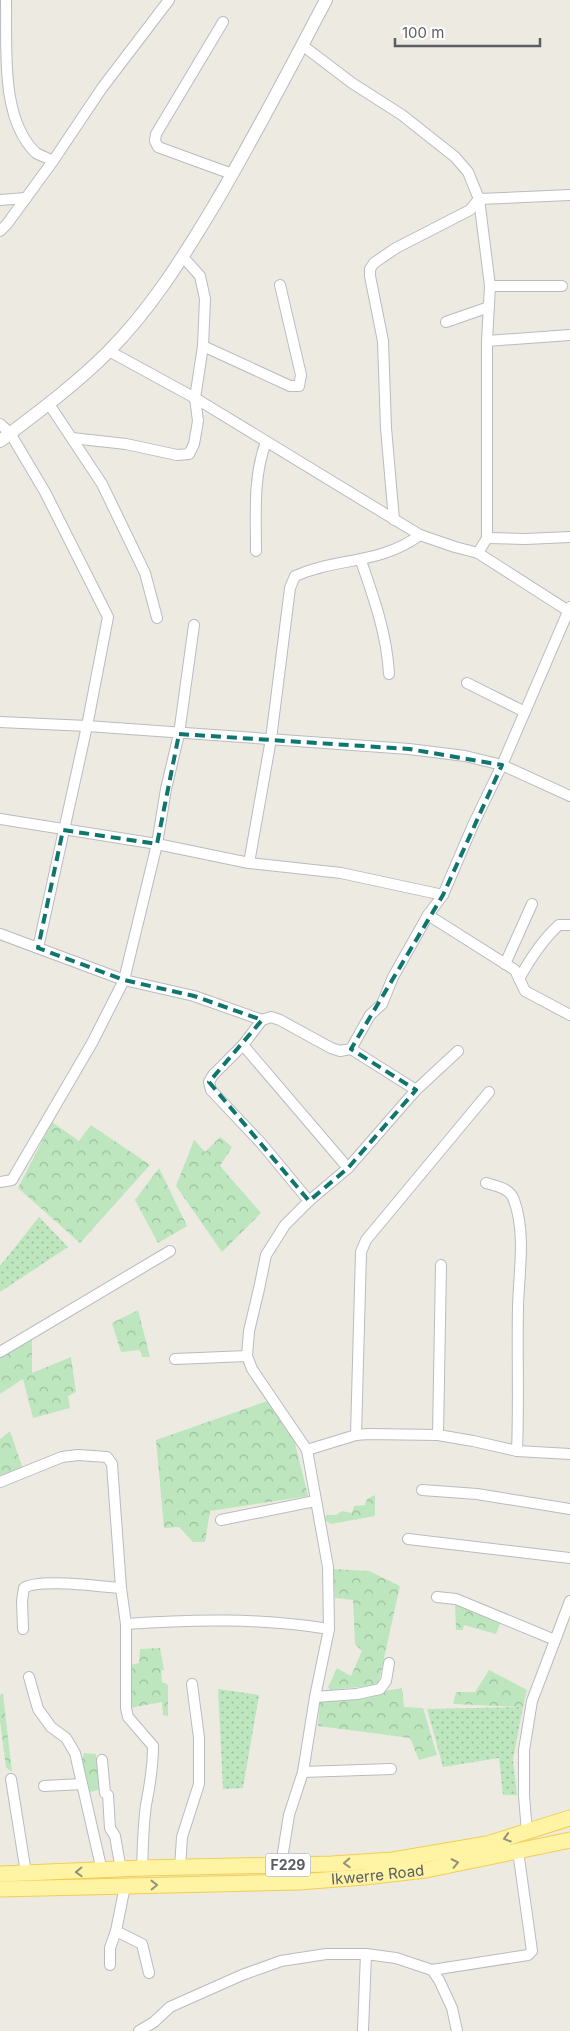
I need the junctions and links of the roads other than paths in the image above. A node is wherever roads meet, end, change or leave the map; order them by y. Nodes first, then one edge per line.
1 (6, 0) edge
2 (170, 0) edge
3 (326, 0) edge
4 (223, 22) dead end
5 (302, 45) junction
6 (4, 108) edge
7 (54, 161) junction
8 (232, 174) junction
9 (570, 196) edge
10 (26, 198) junction
11 (479, 199) junction
12 (0, 200) edge
13 (0, 231) edge
14 (184, 257) junction
15 (280, 285) dead end
16 (490, 286) junction
17 (562, 286) dead end
18 (489, 307) junction
19 (446, 322) dead end
20 (570, 335) edge
21 (487, 341) junction
22 (203, 346) junction
23 (108, 351) junction
24 (195, 398) junction
25 (49, 404) junction
26 (0, 424) edge
27 (5, 437) edge
28 (72, 438) junction
29 (266, 442) junction
30 (394, 520) junction
31 (420, 535) junction
32 (570, 537) edge
33 (486, 538) junction
34 (256, 551) dead end
35 (478, 552) junction
36 (361, 561) junction
37 (569, 610) edge
38 (157, 618) dead end
39 (194, 625) dead end
40 (389, 674) dead end
41 (467, 683) dead end
42 (525, 712) junction
43 (0, 722) edge
44 (87, 726) junction
45 (179, 734) junction
46 (271, 739) junction
47 (502, 764) junction
48 (570, 796) edge
49 (0, 819) edge
50 (63, 830) junction
51 (157, 844) junction
52 (249, 863) junction
53 (443, 895) junction
54 (532, 904) dead end
55 (428, 915) junction
56 (570, 925) edge
57 (0, 934) edge
58 (38, 948) junction
59 (505, 964) junction
60 (519, 979) junction
61 (124, 980) junction
62 (570, 1015) edge
63 (262, 1020) junction
64 (243, 1045) junction
65 (351, 1049) junction
66 (458, 1051) dead end
67 (416, 1090) junction
68 (489, 1092) dead end
69 (348, 1168) junction
70 (0, 1182) edge
71 (486, 1183) dead end
72 (309, 1200) junction
73 (170, 1251) dead end
74 (441, 1265) dead end
75 (0, 1352) edge
76 (247, 1356) junction
77 (175, 1359) dead end
78 (356, 1435) junction
79 (438, 1435) junction
80 (307, 1450) junction
81 (518, 1451) junction
82 (570, 1454) edge
83 (0, 1482) edge
84 (422, 1490) dead end
85 (315, 1501) junction
86 (570, 1509) edge
87 (221, 1520) dead end
88 (408, 1539) dead end
89 (570, 1558) edge
90 (121, 1588) junction
91 (437, 1597) dead end
92 (570, 1601) edge
93 (126, 1624) junction
94 (22, 1629) dead end
95 (329, 1629) junction
96 (555, 1640) junction
97 (389, 1663) dead end
98 (29, 1677) dead end
99 (192, 1684) dead end
100 (315, 1697) junction
101 (102, 1760) dead end
102 (391, 1769) dead end
103 (304, 1772) junction
104 (11, 1779) dead end
105 (82, 1784) junction
106 (44, 1786) dead end
107 (570, 1818) edge
108 (527, 1832) junction
109 (570, 1840) edge
110 (518, 1851) junction
111 (281, 1865) junction
112 (142, 1868) junction
113 (180, 1868) junction
114 (121, 1870) junction
115 (102, 1871) junction
116 (26, 1873) junction
117 (0, 1874) edge
118 (125, 1886) junction
119 (0, 1889) edge
120 (116, 1931) junction
121 (366, 1954) junction
122 (110, 1965) dead end
123 (432, 1970) junction
124 (148, 1973) dead end
125 (139, 2031) edge
126 (363, 2031) edge
127 (457, 2031) edge

1 - 6 street
2 - 7 street
3 - 5 street
4 - 8 street
5 - 8 street
5 - 11 street
6 - 7 street
7 - 10 street
8 - 14 street
9 - 11 street
10 - 12 street
10 - 13 street
11 - 16 street
11 - 30 street
14 - 22 street
14 - 23 street
15 - 22 street
16 - 17 street
16 - 18 street
18 - 19 street
18 - 21 street
20 - 21 street
21 - 33 street
22 - 24 street
23 - 24 street
23 - 25 street
24 - 28 street
24 - 29 street
25 - 27 street
25 - 28 street
26 - 27 street
27 - 44 street
28 - 38 street
29 - 30 street
29 - 34 street
30 - 31 street
31 - 35 street
31 - 36 street
32 - 33 street
33 - 35 street
35 - 37 street
36 - 40 street
36 - 46 street
37 - 42 street
39 - 45 street
41 - 42 street
42 - 47 street
43 - 44 street
44 - 45 street
44 - 50 street
45 - 46 street
45 - 51 street
46 - 47 street
46 - 52 street
47 - 48 street
47 - 53 street
49 - 50 street
50 - 51 street
50 - 58 street
51 - 52 street
51 - 61 street
52 - 53 street
53 - 55 street
54 - 59 street
55 - 59 street
55 - 65 street
56 - 60 street
57 - 58 street
58 - 61 street
59 - 60 street
60 - 62 street
61 - 63 street
61 - 70 street
63 - 64 street
63 - 65 street
64 - 69 street
64 - 72 street
65 - 67 street
66 - 67 street
67 - 69 street
68 - 78 street
69 - 72 street
71 - 81 street
72 - 76 street
73 - 75 street
74 - 79 street
76 - 77 street
76 - 80 street
78 - 79 street
78 - 80 street
79 - 81 street
80 - 85 street
81 - 82 street
83 - 90 street
84 - 86 street
85 - 87 street
85 - 95 street
88 - 89 street
90 - 93 street
90 - 94 street
91 - 96 street
92 - 96 street
93 - 95 street
93 - 112 street
95 - 100 street
96 - 108 street
97 - 100 street
98 - 105 street
99 - 113 street
100 - 103 street
101 - 114 street
102 - 103 street
103 - 111 street
104 - 116 street
105 - 106 street
105 - 115 street
107 - 108 main road, F229
108 -> 111 main road, F229
109 - 110 main road, Ikwerre Road / F229
118 -> 110 main road, Ikwerre Road / F229
110 - 123 street
111 - 113 main road, F229
112 - 113 main road, F229
112 - 114 main road, F229
114 - 115 main road, F229
115 -> 116 main road, F229
116 - 117 main road, F229
118 - 119 main road, Ikwerre Road / F229
118 - 120 street
120 - 122 street
120 - 124 street
121 - 123 street
121 - 125 street
121 - 126 street
123 - 127 street

